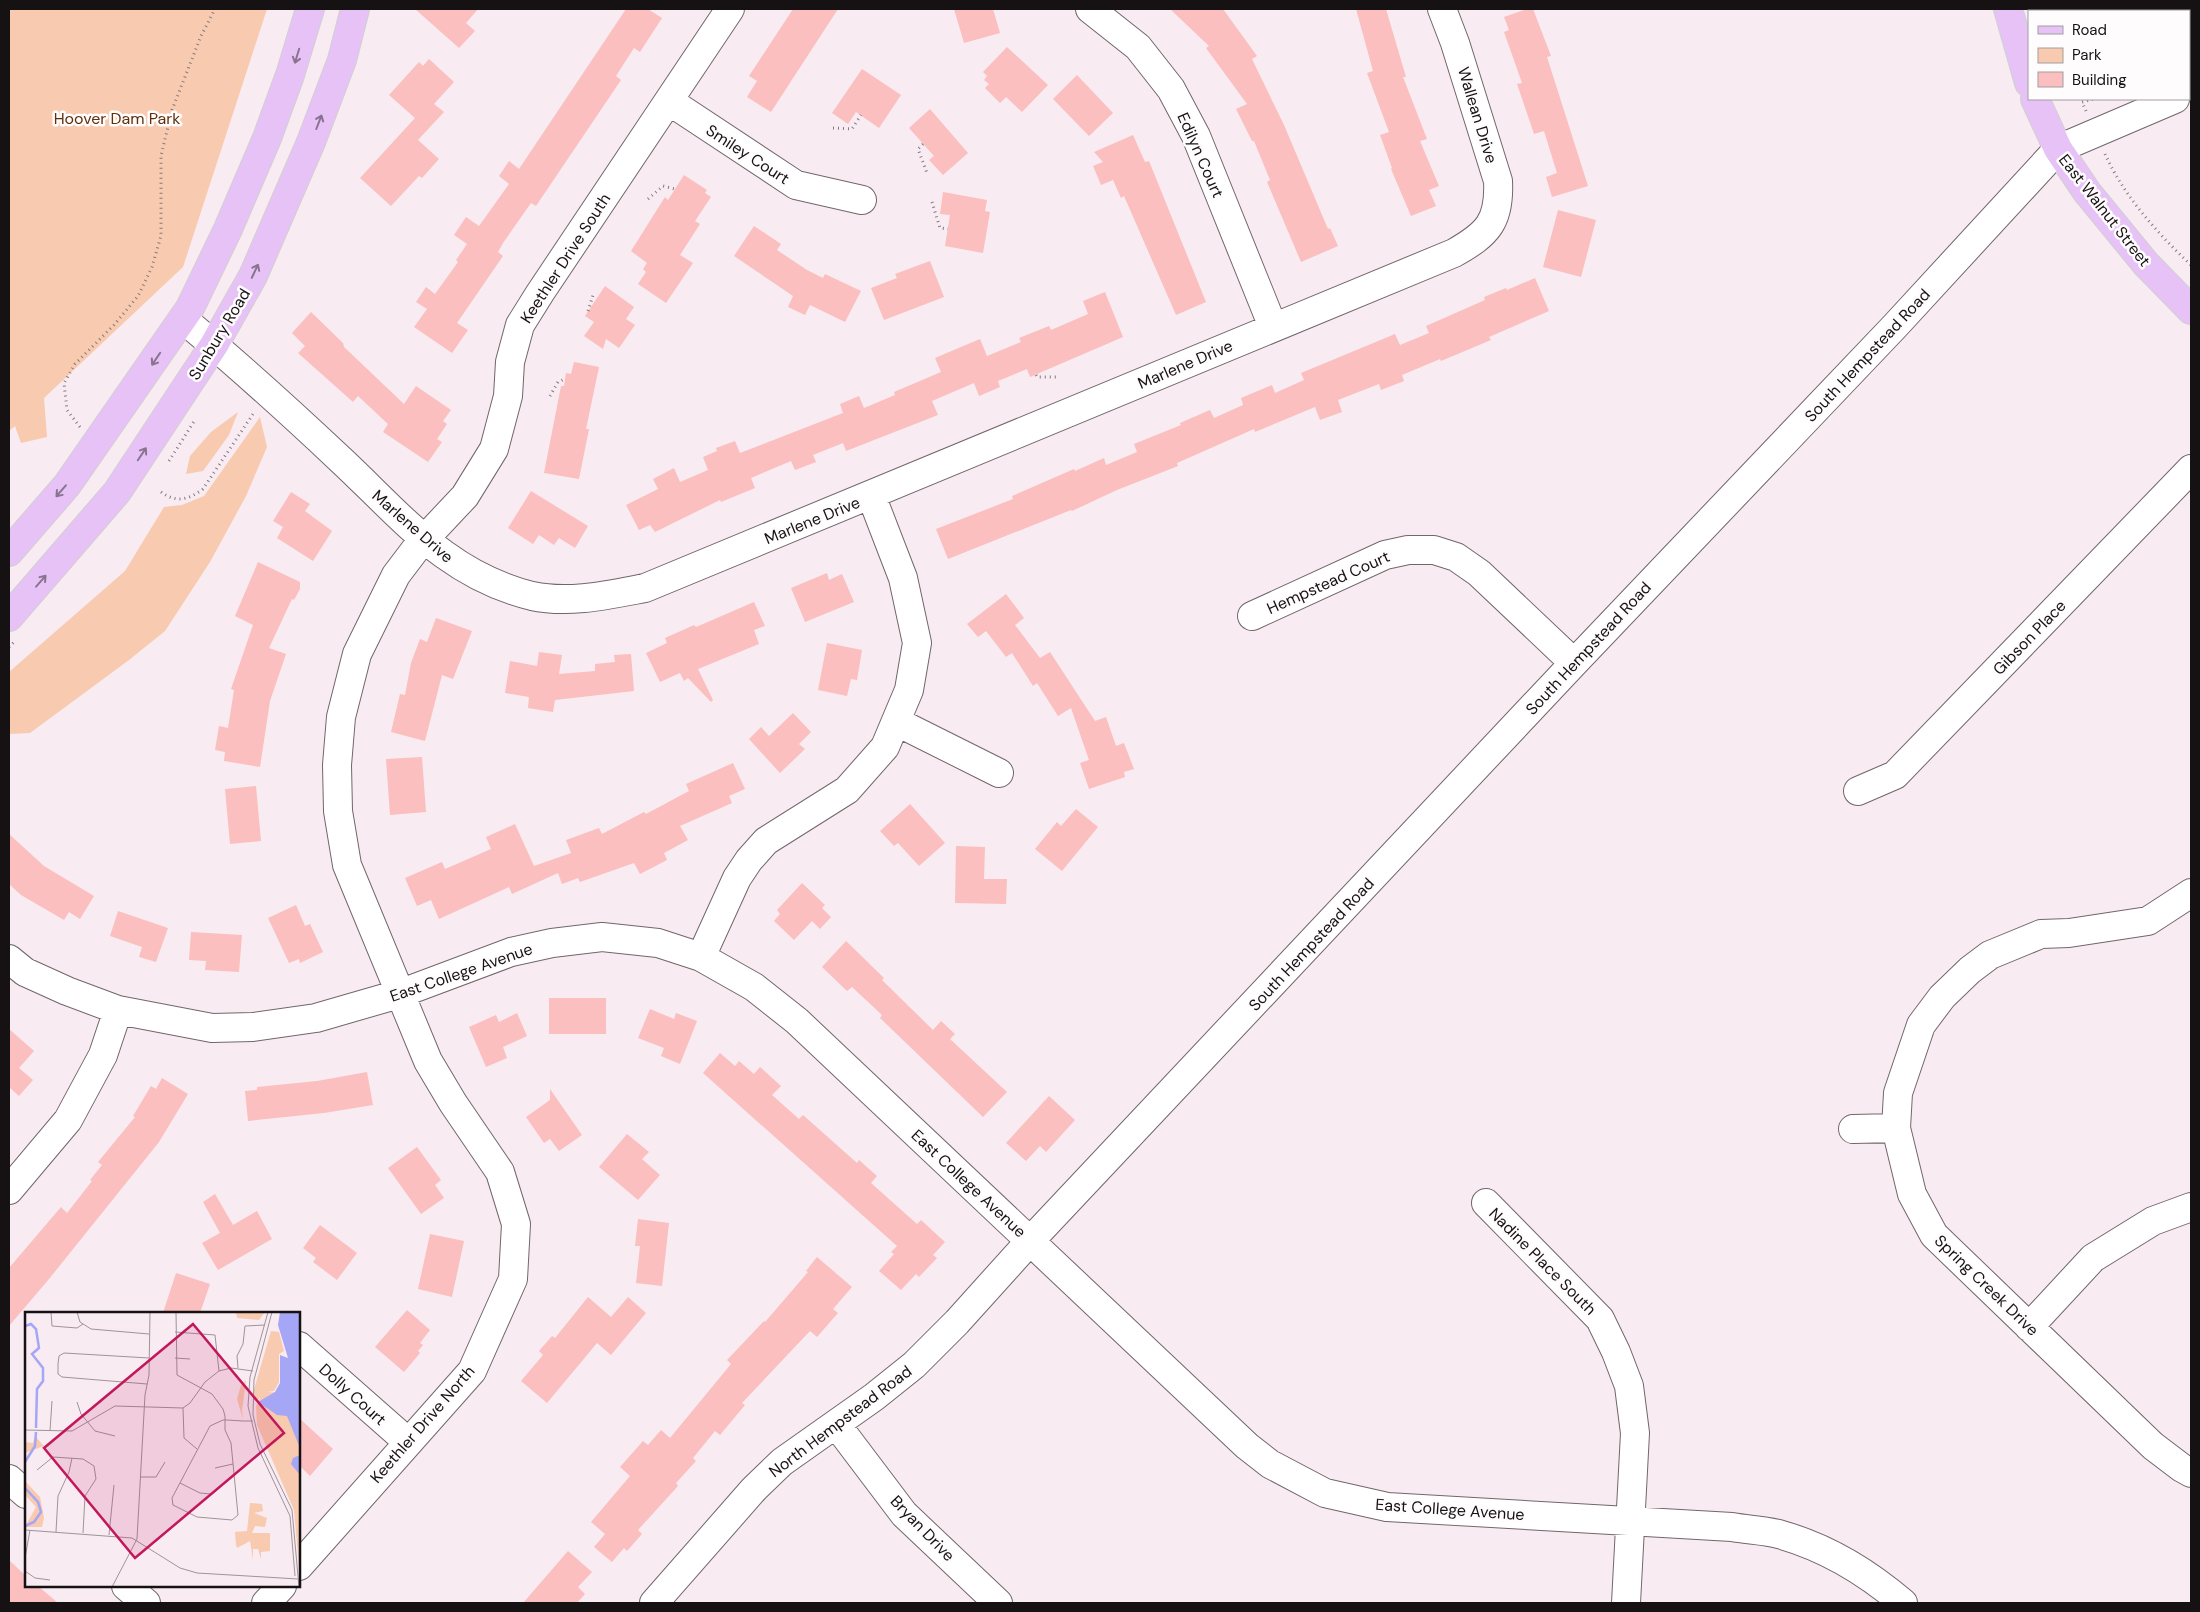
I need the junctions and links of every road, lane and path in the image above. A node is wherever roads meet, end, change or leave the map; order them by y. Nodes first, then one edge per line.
1 (215, 9) edge
2 (310, 9) edge
3 (355, 9) edge
4 (730, 9) edge
5 (1090, 9) edge
6 (1442, 9) edge
7 (2008, 9) edge
8 (2028, 79) edge
9 (2035, 100) edge
10 (2090, 100) edge
11 (2173, 100) edge
12 (669, 101) junction
13 (2082, 102) dead end
14 (861, 115) dead end
15 (833, 128) dead end
16 (923, 144) dead end
17 (2058, 149) junction
18 (2110, 164) dead end
19 (927, 173) dead end
20 (675, 189) dead end
21 (648, 199) dead end
22 (862, 200) dead end
23 (932, 202) dead end
24 (1492, 223) joint
25 (948, 229) dead end
26 (2191, 265) edge
27 (594, 292) dead end
28 (2191, 310) edge
29 (588, 311) dead end
30 (183, 319) junction
31 (1273, 327) junction
32 (214, 345) junction
33 (1036, 374) dead end
34 (1056, 377) dead end
35 (565, 379) dead end
36 (550, 396) dead end
37 (258, 406) dead end
38 (85, 434) dead end
39 (2191, 469) edge
40 (161, 492) dead end
41 (871, 495) junction
42 (425, 539) junction
43 (9, 552) edge
44 (1252, 616) dead end
45 (9, 617) edge
46 (1574, 663) junction
47 (897, 722) junction
48 (999, 773) dead end
49 (1858, 791) dead end
50 (2191, 893) edge
51 (701, 958) junction
52 (9, 959) edge
53 (399, 994) junction
54 (118, 1010) junction
55 (1896, 1128) junction
56 (1853, 1129) dead end
57 (9, 1190) edge
58 (1486, 1203) dead end
59 (2191, 1207) edge
60 (1030, 1241) junction
61 (2029, 1327) junction
62 (300, 1347) edge
63 (836, 1424) junction
64 (408, 1442) junction
65 (2191, 1473) edge
66 (9, 1479) edge
67 (25, 1493) edge
68 (1629, 1522) junction
69 (300, 1565) edge
70 (127, 1587) edge
71 (281, 1587) edge
72 (146, 1603) edge
73 (266, 1603) edge
74 (654, 1603) edge
75 (998, 1603) edge
76 (1626, 1603) edge
77 (1903, 1603) edge

1 - 38 path
2 -> 30 main road
32 -> 3 main road, Sunbury Road
4 - 12 street, Keethler Drive South
5 - 31 street, Edilyn Court
6 - 24 street, Wallean Drive
7 - 8 main road
9 - 17 main road, East Walnut Street
10 - 13 path
11 - 17 street, South Hempstead Road
12 - 22 street, Smiley Court
12 - 42 street, Keethler Drive South
14 - 15 path
16 - 19 path
17 - 28 main road, East Walnut Street
17 - 46 street, South Hempstead Road
18 - 26 path
20 - 21 path
23 - 25 path
24 - 31 street, Marlene Drive
27 - 29 path
30 - 32 street, Marlene Drive
30 -> 43 main road
31 - 41 street, Marlene Drive
32 - 42 street, Marlene Drive
45 -> 32 main road, Sunbury Road
33 - 34 path
35 - 36 path
37 - 40 path
39 - 49 street, Gibson Place
41 - 42 street, Marlene Drive
41 - 47 street
42 - 53 street, Keethler Drive South
44 - 46 street, Hempstead Court
46 - 60 street, South Hempstead Road
47 - 48 street
47 - 51 street
50 - 55 street, Spring Creek Drive
51 - 53 street, East College Avenue
51 - 60 street, East College Avenue
52 - 54 street, East College Avenue
53 - 54 street, East College Avenue
53 - 64 street, Keethler Drive North
54 - 57 street
55 - 56 street
55 - 61 street, Spring Creek Drive
58 - 68 street, Nadine Place South
59 - 61 street
60 - 63 street, North Hempstead Road
60 - 68 street, East College Avenue
61 - 65 street, Spring Creek Drive
62 - 64 street, Dolly Court
63 - 74 street, North Hempstead Road
63 - 75 street, Bryan Drive
64 - 69 street, Keethler Drive North
66 - 67 street
68 - 76 street, Nadine Place South
68 - 77 street, East College Avenue
70 - 72 street
71 - 73 street

